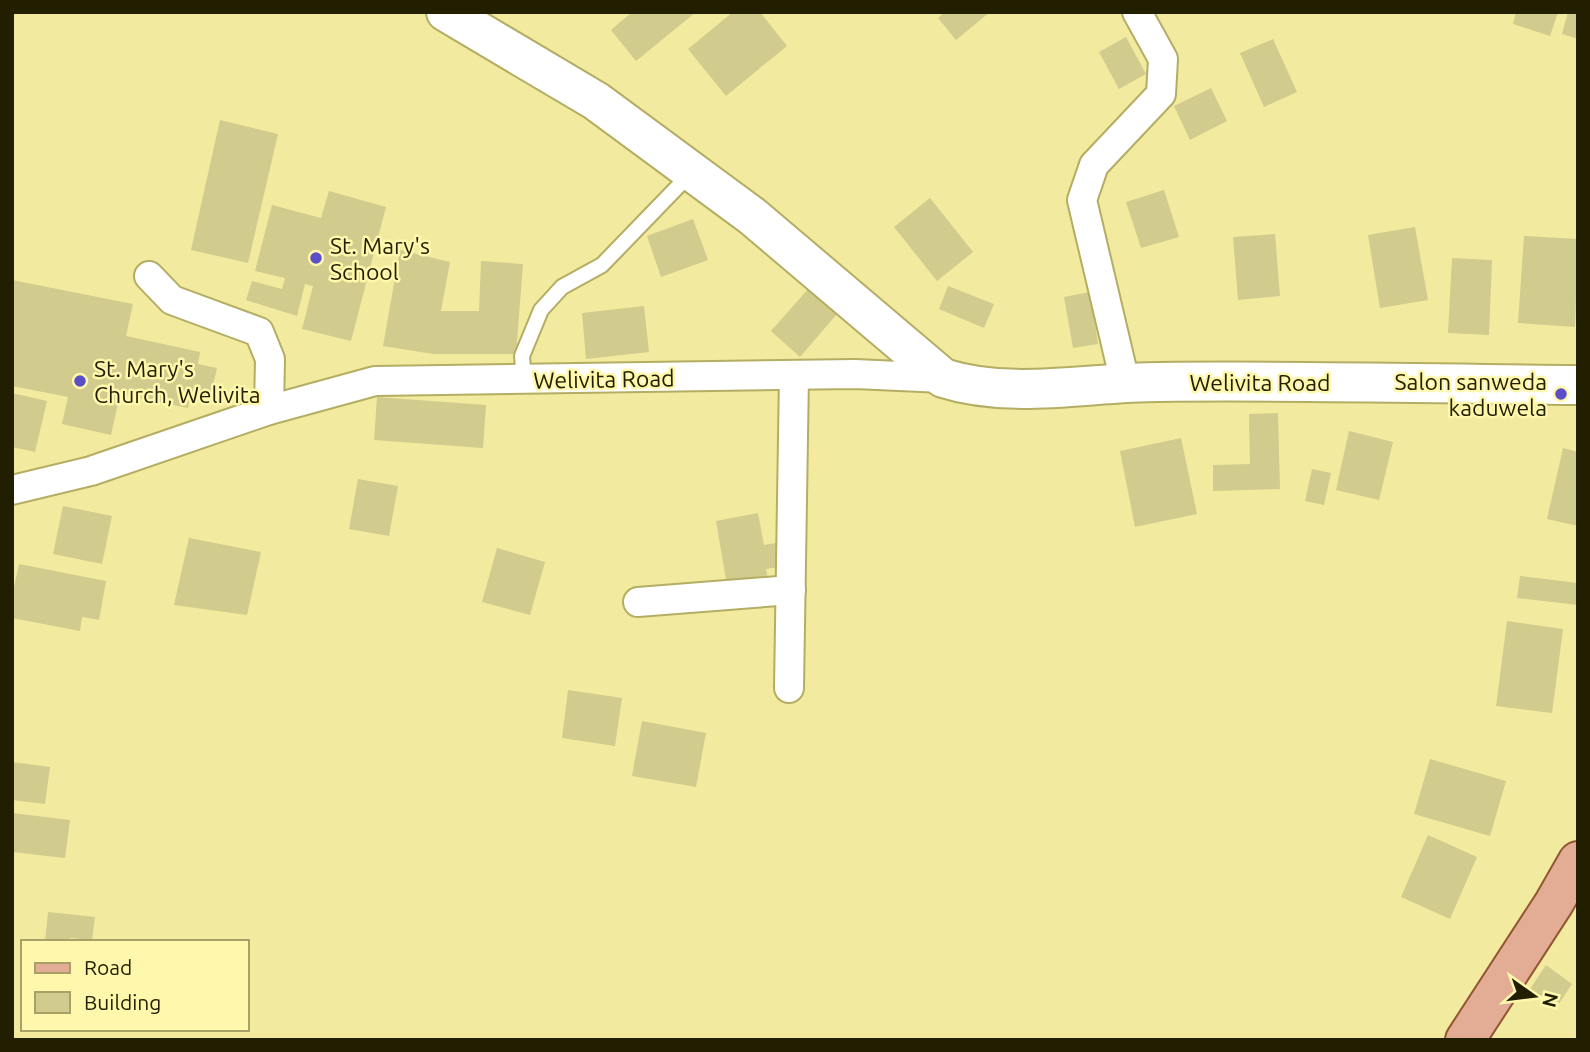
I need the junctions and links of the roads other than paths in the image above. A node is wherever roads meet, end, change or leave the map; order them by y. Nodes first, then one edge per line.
1 (446, 12) edge
2 (1137, 12) edge
3 (692, 172) junction
4 (149, 276) dead end
5 (794, 375) junction
6 (943, 378) junction
7 (524, 380) junction
8 (1125, 382) junction
9 (1578, 385) edge
10 (269, 410) junction
11 (12, 489) edge
12 (791, 590) junction
13 (638, 602) dead end
14 (789, 688) dead end
15 (1578, 861) edge
16 (1465, 1040) edge

1 - 3 street, Welivita Road
2 - 8 street
3 - 6 street, Welivita Road
3 - 7 lane
4 - 10 street
5 - 6 street, Welivita Road
5 - 7 street, Welivita Road
5 - 12 street
6 - 8 street, Welivita Road
7 - 10 street, Welivita Road
8 - 9 street, Welivita Road
10 - 11 street, Welivita Road
12 - 13 street
12 - 14 street
15 - 16 main road

